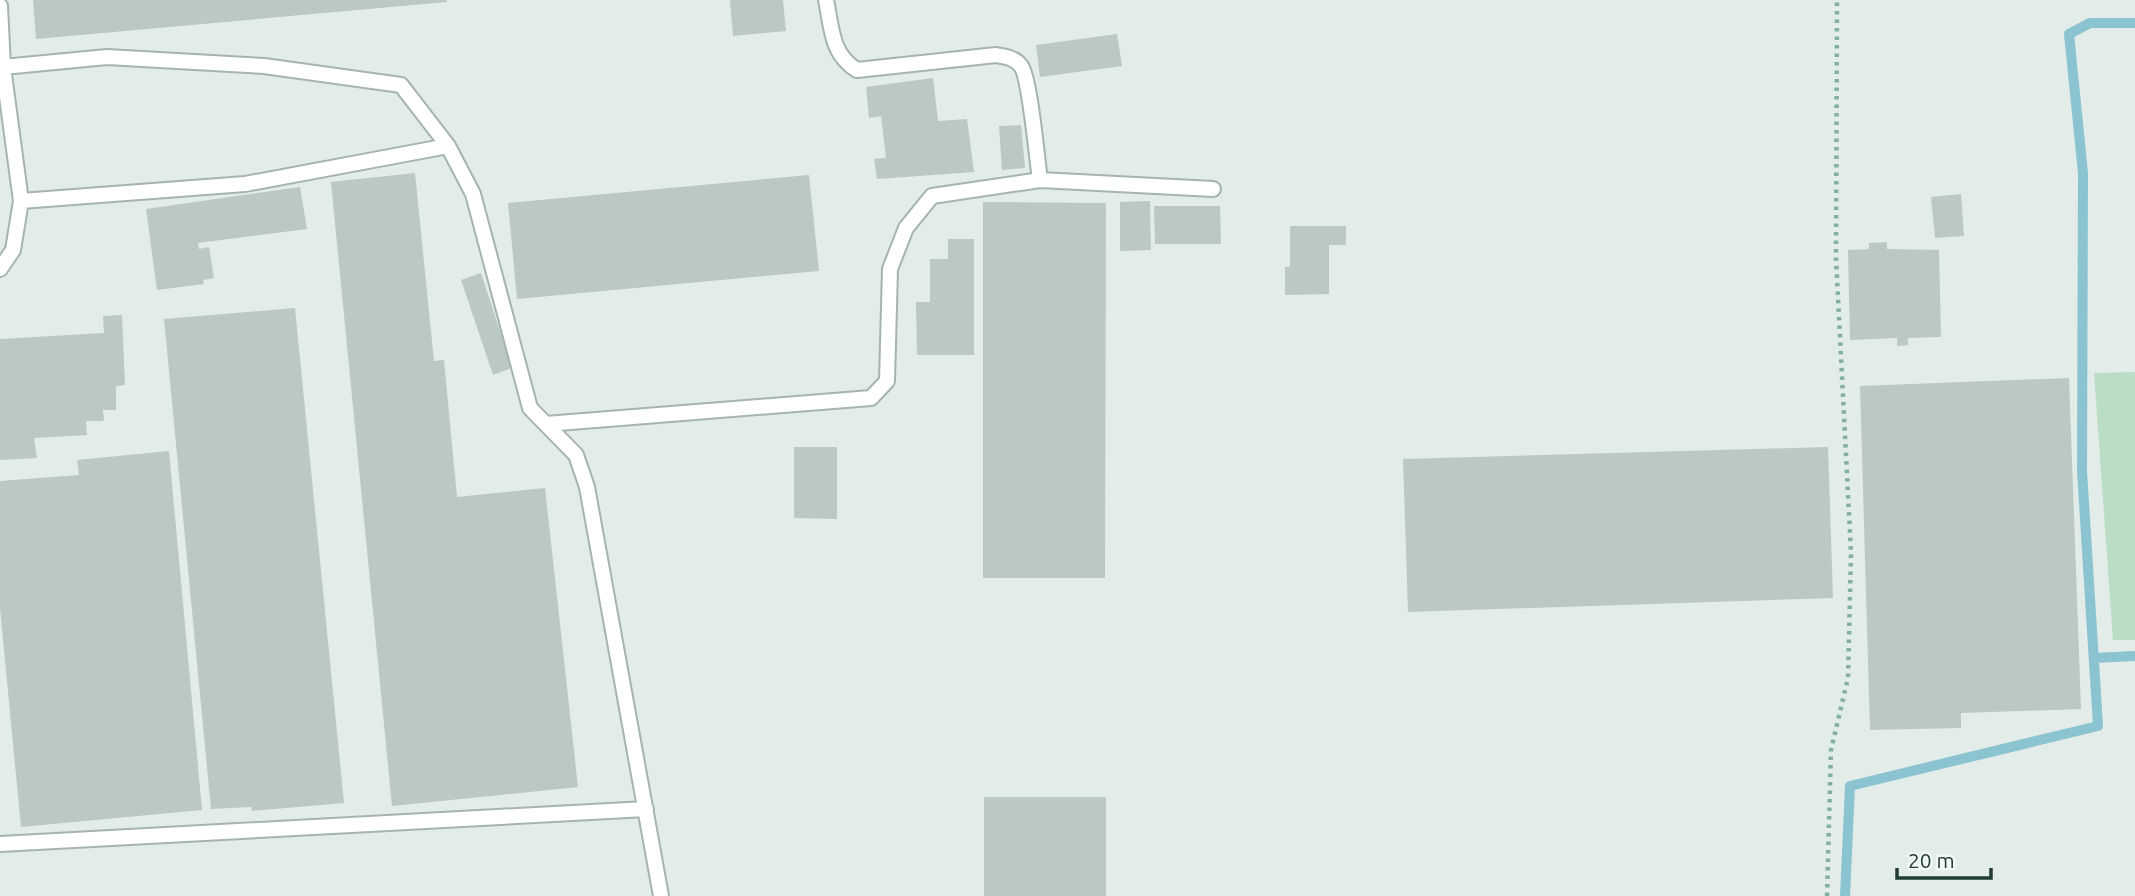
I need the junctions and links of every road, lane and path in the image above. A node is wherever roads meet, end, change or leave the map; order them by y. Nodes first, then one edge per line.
1 (826, 0) edge
2 (1837, 0) edge
3 (0, 6) edge
4 (3, 67) junction
5 (448, 146) junction
6 (1040, 180) junction
7 (1213, 189) dead end
8 (21, 201) junction
9 (0, 269) edge
10 (546, 424) junction
11 (646, 809) junction
12 (0, 844) edge
13 (661, 896) edge
14 (1827, 896) edge

1 - 6 lane
2 - 14 path
3 - 4 lane
4 - 5 lane
4 - 8 lane
5 - 8 lane
5 - 10 lane
6 - 7 lane
6 - 10 lane
8 - 9 lane
10 - 11 lane
11 - 12 lane
11 - 13 lane

